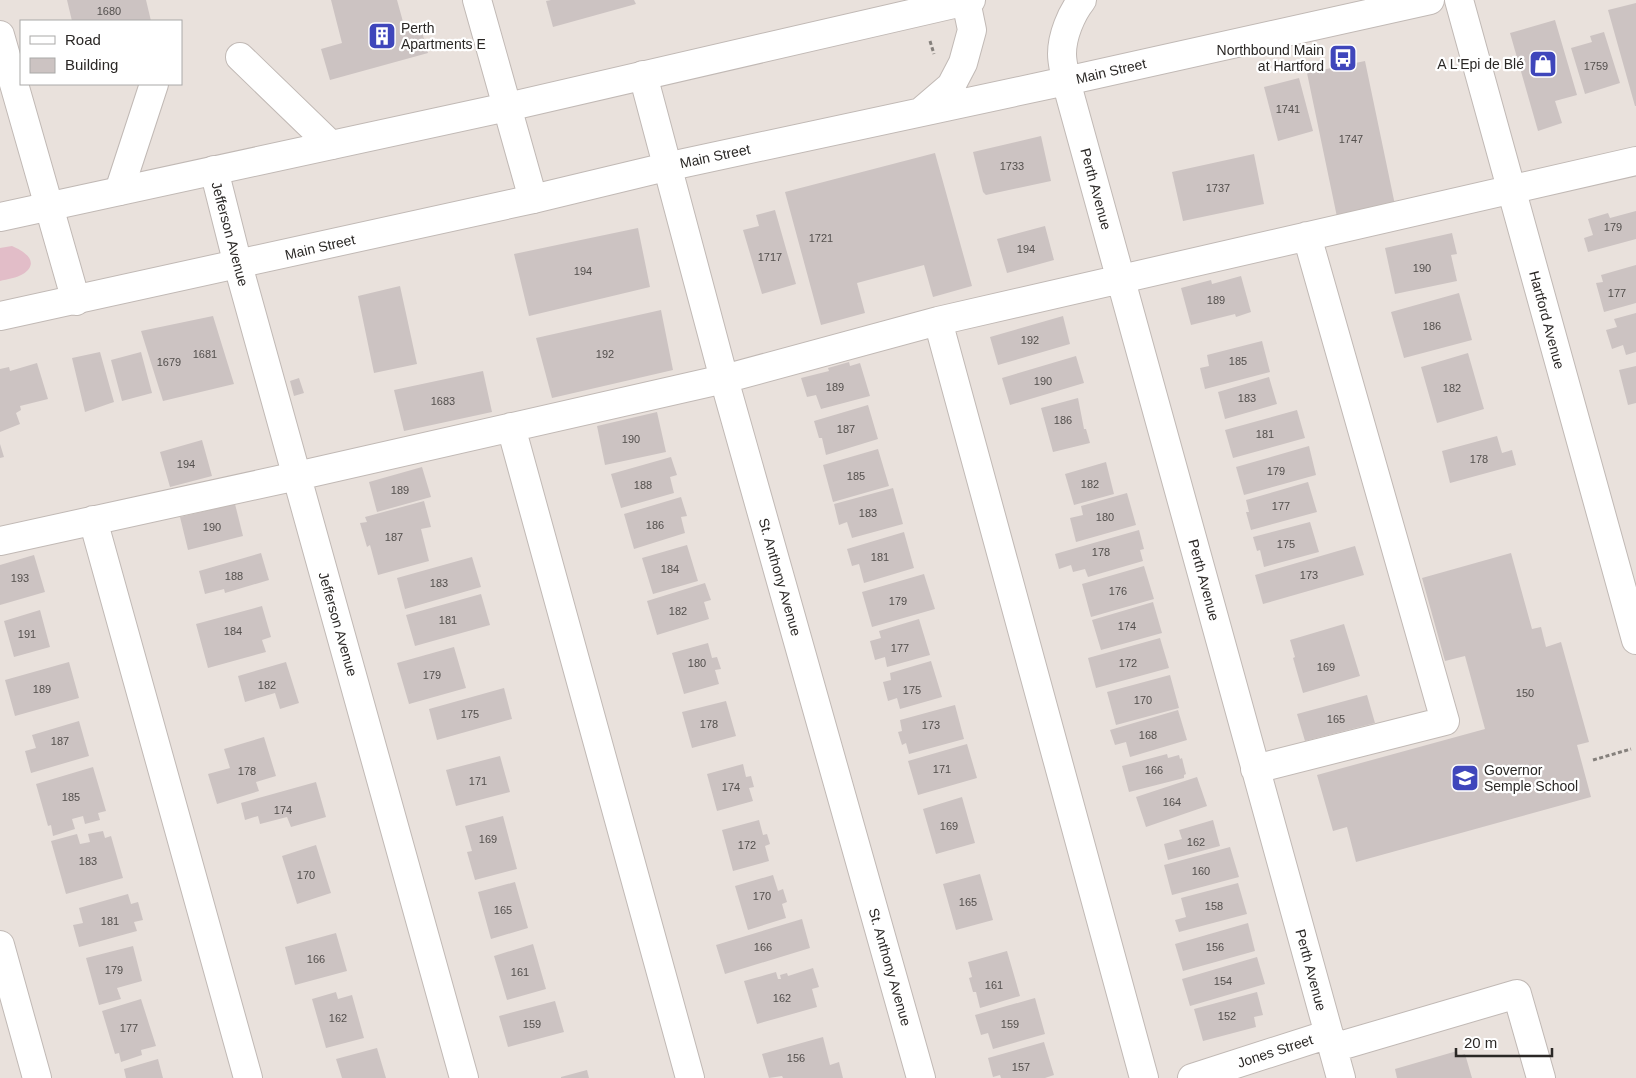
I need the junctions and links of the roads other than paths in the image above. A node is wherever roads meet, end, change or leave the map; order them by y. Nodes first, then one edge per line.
1 (478, 0) edge
2 (968, 0) edge
3 (1082, 0) edge
4 (1430, 0) edge
5 (1459, 0) edge
6 (0, 35) edge
7 (240, 57) dead end
8 (643, 75) junction
9 (1066, 81) junction
10 (154, 85) edge
11 (507, 107) junction
12 (920, 112) junction
13 (331, 145) junction
14 (1636, 161) edge
15 (666, 167) junction
16 (214, 170) junction
17 (1511, 189) junction
18 (119, 191) junction
19 (532, 199) junction
20 (48, 206) junction
21 (0, 217) edge
22 (1307, 236) junction
23 (238, 265) junction
24 (1121, 280) junction
25 (76, 301) junction
26 (0, 316) edge
27 (938, 321) junction
28 (724, 379) junction
29 (511, 427) junction
30 (297, 476) junction
31 (93, 520) junction
32 (0, 540) edge
33 (1636, 640) edge
34 (1255, 769) junction
35 (0, 945) edge
36 (1331, 1041) junction
37 (37, 1078) edge
38 (248, 1078) edge
39 (464, 1078) edge
40 (690, 1078) edge
41 (921, 1078) edge
42 (1144, 1078) edge
43 (1192, 1078) edge
44 (1341, 1078) edge
45 (1541, 1078) edge

1 - 11 street
2 - 8 street
2 - 12 street
3 - 9 street, Perth Avenue
4 - 9 street, Main Street
5 - 17 street, Hartford Avenue
6 - 20 street
7 - 13 street
8 - 11 street
8 - 15 street, St. Anthony Avenue
9 - 12 street, Main Street
9 - 24 street, Perth Avenue
10 - 18 street
11 - 13 street
11 - 19 street
12 - 15 street, Main Street
13 - 16 street
14 - 17 street
15 - 19 street, Main Street
15 - 28 street, St. Anthony Avenue
16 - 18 street
16 - 23 street, Jefferson Avenue
17 - 22 street
17 - 33 street, Hartford Avenue
18 - 20 street
19 - 23 street, Main Street
20 - 21 street
20 - 25 street
22 - 24 street
22 - 34 street
23 - 25 street, Main Street
23 - 30 street, Jefferson Avenue
24 - 27 street
24 - 34 street, Perth Avenue
25 - 26 street, Main Street
27 - 28 street
27 - 42 street
28 - 29 street
28 - 41 street, St. Anthony Avenue
29 - 30 street
29 - 40 street
30 - 31 street
30 - 39 street, Jefferson Avenue
31 - 32 street
31 - 38 street
34 - 36 street, Perth Avenue
35 - 37 street
36 - 43 street, Jones Street
36 - 44 street, Perth Avenue
36 - 45 street, Jones Street

